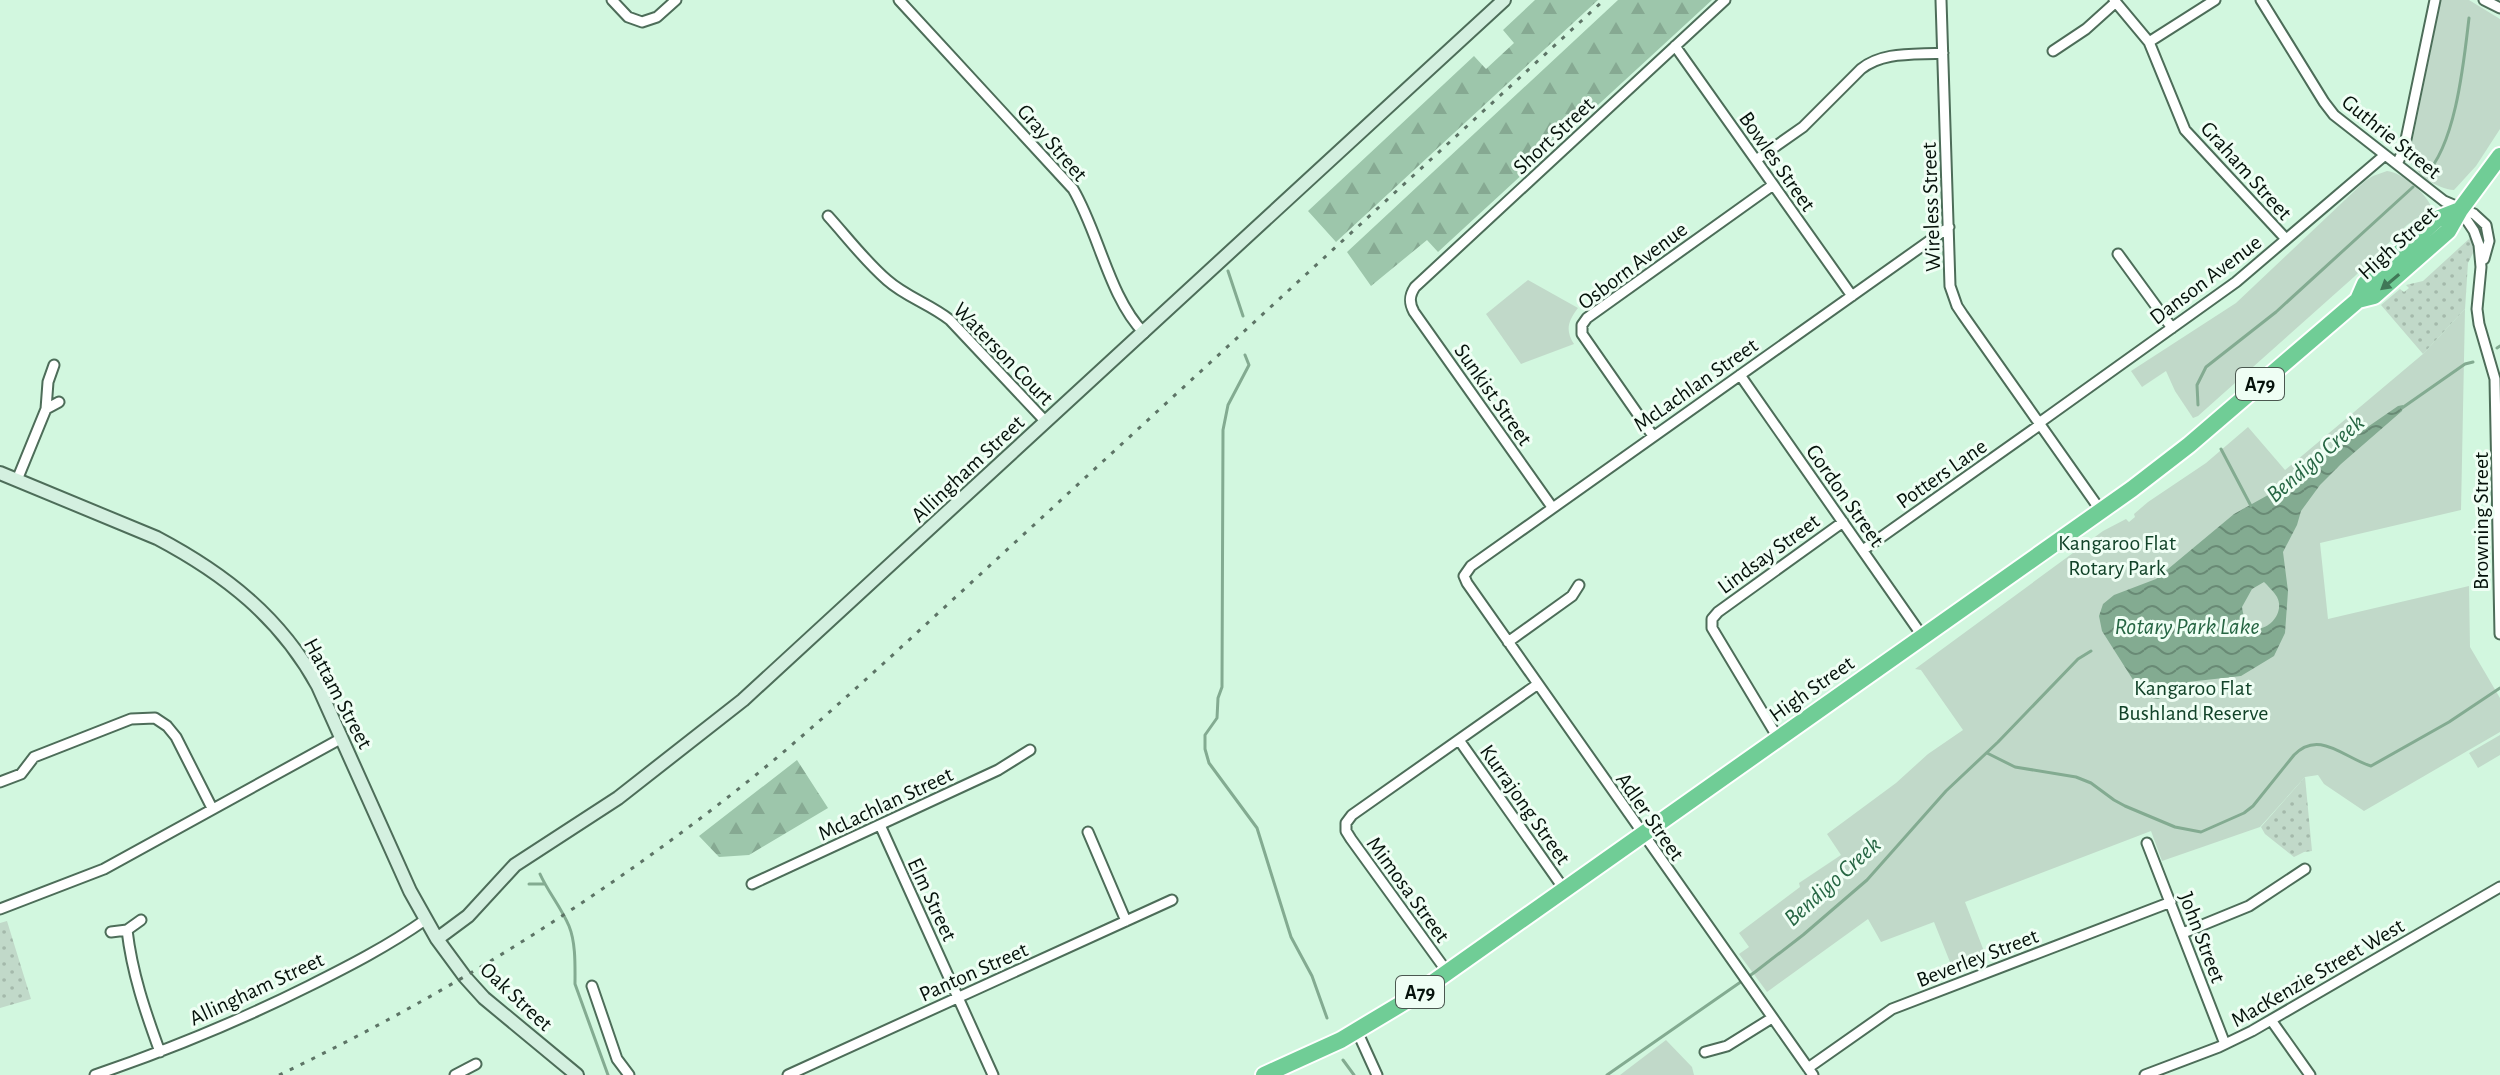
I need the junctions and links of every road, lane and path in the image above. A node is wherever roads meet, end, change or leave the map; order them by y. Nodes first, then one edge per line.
1 (612, 0) edge
2 (676, 0) edge
3 (899, 0) edge
4 (1504, 0) edge
5 (1725, 0) edge
6 (1941, 0) edge
7 (2215, 0) edge
8 (2261, 0) edge
9 (2435, 0) edge
10 (2484, 0) edge
11 (2115, 1) edge
12 (2500, 8) edge
13 (2149, 42) junction
14 (1675, 46) junction
15 (2053, 51) dead end
16 (1943, 53) junction
17 (2385, 155) junction
18 (2500, 156) edge
19 (1756, 160) junction
20 (2397, 164) junction
21 (1773, 185) junction
22 (2460, 210) junction
23 (828, 216) dead end
24 (1949, 227) junction
25 (2286, 239) junction
26 (2118, 254) dead end
27 (1852, 296) junction
28 (1410, 300) joint
29 (2172, 328) junction
30 (1144, 333) junction
31 (54, 365) dead end
32 (1740, 375) junction
33 (59, 402) dead end
34 (46, 409) junction
35 (1046, 422) junction
36 (2040, 424) junction
37 (1653, 436) junction
38 (0, 473) edge
39 (17, 480) junction
40 (1552, 507) junction
41 (2101, 511) junction
42 (1843, 522) junction
43 (1863, 550) junction
44 (1465, 574) joint
45 (1579, 585) dead end
46 (2500, 634) edge
47 (1923, 637) junction
48 (1508, 642) junction
49 (1538, 684) junction
50 (342, 738) junction
51 (1778, 738) junction
52 (1459, 740) junction
53 (1030, 750) dead end
54 (0, 782) edge
55 (212, 808) junction
56 (880, 825) junction
57 (1088, 832) dead end
58 (1642, 834) junction
59 (2147, 843) dead end
60 (2305, 869) dead end
61 (752, 884) dead end
62 (1564, 889) junction
63 (2499, 889) edge
64 (1172, 900) dead end
65 (2171, 902) junction
66 (0, 909) edge
67 (141, 920) dead end
68 (425, 920) junction
69 (1126, 921) junction
70 (127, 930) junction
71 (111, 932) dead end
72 (2183, 933) junction
73 (437, 939) junction
74 (1448, 973) junction
75 (592, 986) dead end
76 (959, 997) junction
77 (1772, 1018) junction
78 (2271, 1020) junction
79 (1357, 1031) junction
80 (2225, 1044) junction
81 (160, 1052) junction
82 (1705, 1052) dead end
83 (476, 1064) dead end
84 (1810, 1072) edge
85 (622, 1073) edge
86 (95, 1075) edge
87 (455, 1075) edge
88 (577, 1075) edge
89 (788, 1075) edge
90 (993, 1075) edge
91 (1264, 1075) edge
92 (1377, 1075) edge
93 (2145, 1075) edge
94 (2310, 1075) edge

1 - 2 street
3 - 30 street, Gray Street
4 - 30 street, Allingham Street
5 - 14 street, Short Street
6 - 16 street, Wireless Street
7 - 13 street
8 - 17 street, Guthrie Street
9 - 20 street
10 - 12 street
11 - 13 street, Graham Street
11 - 15 street
13 - 25 street, Graham Street
14 - 19 street, Bowles Street
14 - 28 street, Short Street
16 - 19 street
16 - 24 street, Wireless Street
17 - 20 street, Guthrie Street
17 - 25 street, Danson Avenue
18 - 22 highway, High Street / A79
19 - 21 street, Bowles Street
20 - 22 street, Guthrie Street
21 - 27 street, Bowles Street
21 - 37 street, Osborn Avenue
22 - 41 highway, High Street / A79
22 - 46 street, Browning Street
23 - 35 street, Waterson Court
24 - 27 street, McLachlan Street
24 - 36 street, Wireless Street
25 - 29 street, Danson Avenue
26 - 29 street
27 - 32 street, McLachlan Street
28 - 40 street, Sunkist Street
29 - 36 street, Danson Avenue
30 - 35 street, Allingham Street
31 - 34 street
32 - 37 street, McLachlan Street
32 - 42 street, Gordon Street
33 - 34 street
34 - 39 street
35 - 73 street, Allingham Street
36 - 41 street, Wireless Street
36 - 43 street, Potters Lane
37 - 40 street, McLachlan Street
38 - 39 street, Hattam Street
39 - 50 street, Hattam Street
40 - 44 street, McLachlan Street
41 - 47 highway, High Street / A79
42 - 43 street, Gordon Street
42 - 51 street, Lindsay Street
43 - 47 street, Gordon Street
44 - 48 street, Adler Street
45 - 48 street
47 - 51 highway, High Street / A79
48 - 49 street, Adler Street
49 - 52 street
49 - 58 street, Adler Street
50 - 55 street
50 - 68 street, Hattam Street
51 - 58 highway, High Street / A79
52 - 62 street, Kurrajong Street
52 - 74 street, Mimosa Street
53 - 56 street, McLachlan Street
54 - 55 street
55 - 66 street
56 - 61 street, McLachlan Street
56 - 76 street, Elm Street
57 - 69 street
58 - 62 highway, High Street / A79
58 - 77 street, Adler Street
59 - 65 street, John Street
60 - 72 street
62 - 74 highway, High Street / A79
63 - 78 street, MacKenzie Street West
64 - 69 street, Panton Street
65 - 72 street, John Street
65 - 84 street, Beverley Street
67 - 70 street
68 - 73 street, Hattam Street
68 - 81 street, Allingham Street
69 - 76 street, Panton Street
70 - 71 street
70 - 81 street
72 - 80 street, John Street
73 - 88 street, Oak Street
74 - 79 highway, High Street / A79
75 - 85 street
76 - 89 street, Panton Street
76 - 90 street, Elm Street
77 - 82 street
77 - 84 street, Adler Street
78 - 80 street, MacKenzie Street West
78 - 94 street
79 - 91 highway, High Street / A79
79 - 92 street
80 - 93 street, MacKenzie Street West
81 - 86 street, Allingham Street
83 - 87 street

